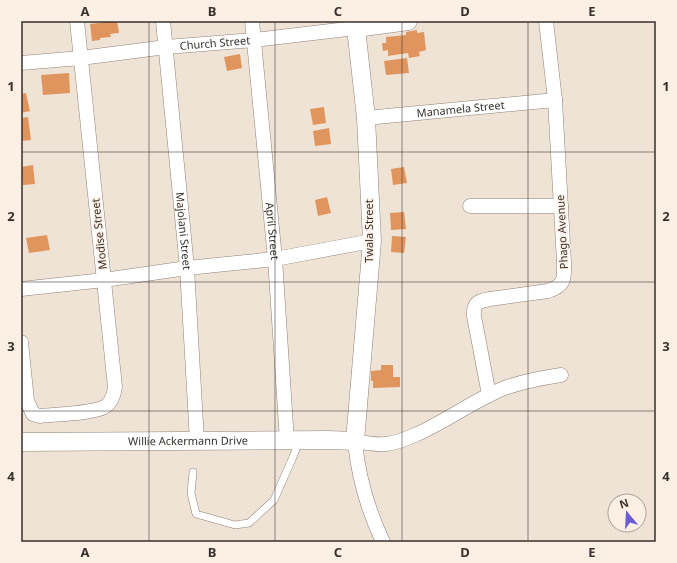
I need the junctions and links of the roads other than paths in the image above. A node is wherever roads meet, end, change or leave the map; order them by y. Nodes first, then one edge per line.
1 (77, 21) edge
2 (163, 21) edge
3 (252, 21) edge
4 (408, 21) edge
5 (546, 21) edge
6 (355, 24) edge
7 (254, 40) junction
8 (166, 47) junction
9 (81, 58) junction
10 (21, 63) edge
11 (555, 100) junction
12 (366, 118) junction
13 (470, 206) dead end
14 (561, 206) junction
15 (372, 241) junction
16 (276, 259) junction
17 (187, 268) junction
18 (104, 280) junction
19 (21, 289) edge
20 (21, 342) edge
21 (561, 375) dead end
22 (489, 395) junction
23 (197, 441) junction
24 (293, 441) junction
25 (355, 441) junction
26 (21, 442) edge
27 (193, 472) dead end
28 (382, 542) edge

1 - 9 street, Modise Street
2 - 8 street, Majolani Street
3 - 7 street, April Street
4 - 6 street, Church Street
5 - 11 street, Phago Avenue
6 - 7 street, Church Street
6 - 12 street, Twala Street
7 - 8 street, Church Street
7 - 16 street, April Street
8 - 9 street, Church Street
8 - 17 street, Majolani Street
9 - 10 street, Church Street
9 - 18 street, Modise Street
11 - 12 street, Manamela Street
11 - 14 street, Phago Avenue
12 - 15 street, Twala Street
13 - 14 street
14 - 22 street, Phago Avenue
15 - 16 street
15 - 25 street, Twala Street
16 - 17 street
16 - 24 street, April Street
17 - 18 street
17 - 23 street, Majolani Street
18 - 19 street
18 - 20 street, Modise Street
21 - 22 street
22 - 25 street
23 - 24 street, Willie Ackermann Drive
23 - 26 street, Willie Ackermann Drive
24 - 25 street, Willie Ackermann Drive
24 - 27 lane
25 - 28 street

